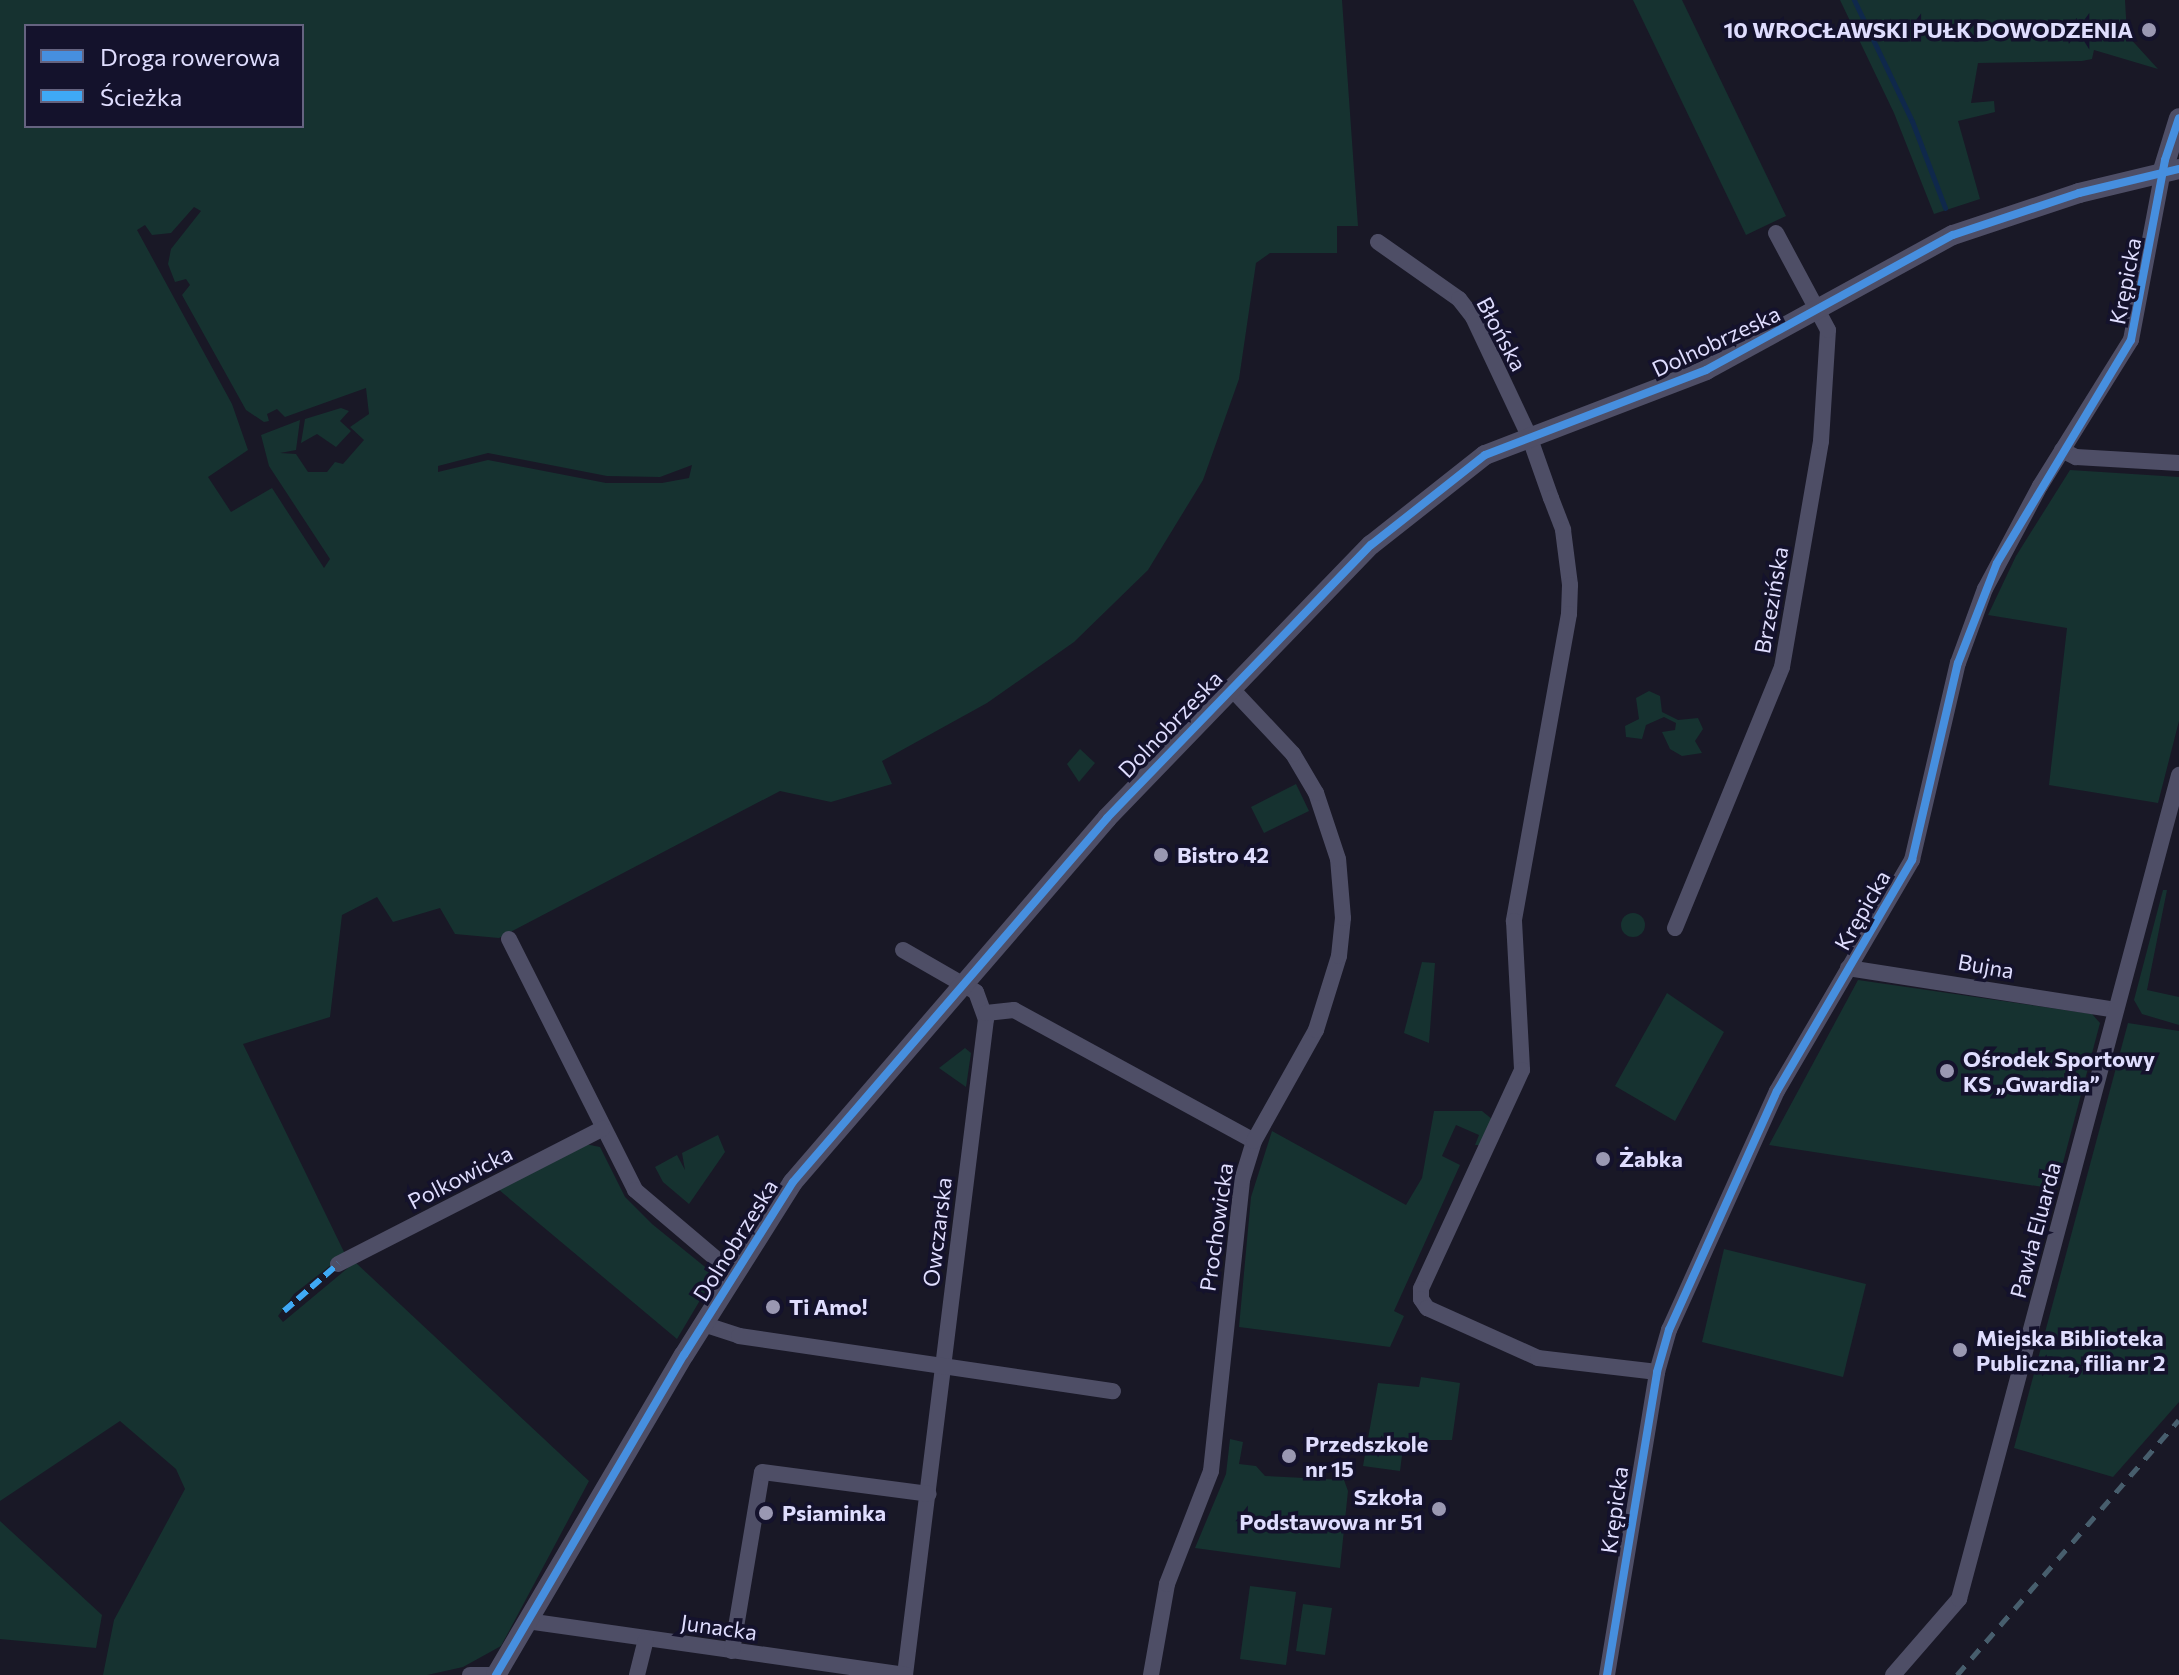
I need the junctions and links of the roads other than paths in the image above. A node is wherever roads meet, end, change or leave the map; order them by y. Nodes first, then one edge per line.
1 (2179, 118) edge
2 (2171, 169) edge
3 (1776, 233) dead end
4 (1378, 242) dead end
5 (1818, 311) junction
6 (1529, 436) junction
7 (2062, 450) junction
8 (2179, 463) edge
9 (1230, 687) junction
10 (2179, 775) edge
11 (1675, 928) dead end
12 (509, 939) dead end
13 (903, 950) dead end
14 (1848, 968) junction
15 (964, 983) junction
16 (2116, 1010) junction
17 (986, 1013) junction
18 (602, 1129) junction
19 (1254, 1141) junction
20 (338, 1264) dead end
21 (734, 1274) junction
22 (703, 1324) junction
23 (944, 1365) junction
24 (1657, 1372) junction
25 (1113, 1391) dead end
26 (929, 1494) junction
27 (527, 1621) junction
28 (646, 1640) junction
29 (732, 1651) junction
30 (470, 1675) edge
31 (496, 1675) edge
32 (637, 1675) edge
33 (905, 1675) edge
34 (1151, 1675) edge
35 (1607, 1675) edge
36 (1893, 1675) edge

1 - 2 street
2 - 5 street, Dolnobrzeska
2 - 7 street, Krępicka
3 - 5 street, Brzezińska
4 - 6 street, Błońska
5 - 6 street, Dolnobrzeska
5 - 11 street, Brzezińska
6 - 9 street, Dolnobrzeska
6 - 24 street, Błońska
7 - 8 street
7 - 14 street, Krępicka
9 - 15 street, Dolnobrzeska
9 - 19 street, Prochowicka
10 - 16 street, Pawła Eluarda
12 - 18 street
13 - 15 street
14 - 16 street, Bujna
14 - 24 street, Krępicka
15 - 17 street
15 - 21 street, Dolnobrzeska
16 - 36 street, Pawła Eluarda
17 - 19 street
17 - 23 street, Owczarska
18 - 20 street, Polkowicka
18 - 21 street
19 - 34 street, Prochowicka
21 - 22 street, Dolnobrzeska
22 - 23 street
22 - 27 street, Dolnobrzeska
23 - 25 street
23 - 26 street, Owczarska
24 - 35 street, Krępicka
26 - 29 street
26 - 33 street, Owczarska
27 - 28 street, Junacka
27 - 31 street, Dolnobrzeska
28 - 29 street, Junacka
28 - 32 street
29 - 33 street, Junacka
30 - 31 street

